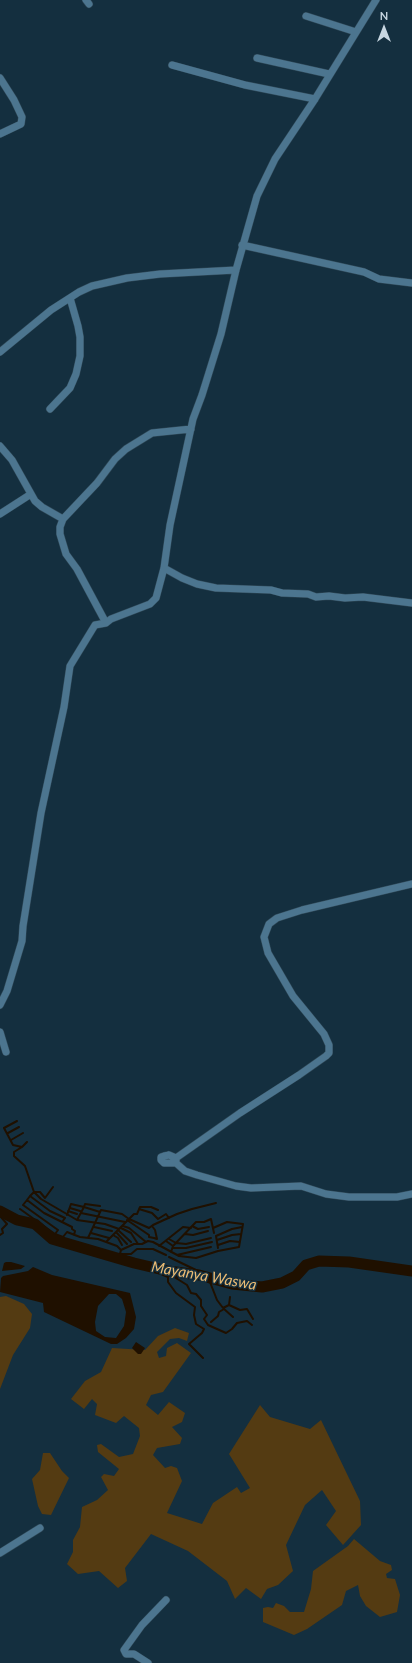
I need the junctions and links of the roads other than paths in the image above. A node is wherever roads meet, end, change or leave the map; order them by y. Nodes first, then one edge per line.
1 (376, 0) edge
2 (306, 16) dead end
3 (356, 32) junction
4 (257, 58) dead end
5 (172, 65) dead end
6 (329, 74) junction
7 (0, 78) edge
8 (315, 99) junction
9 (0, 134) edge
10 (242, 245) junction
11 (236, 270) junction
12 (412, 283) edge
13 (70, 298) junction
14 (0, 352) edge
15 (50, 409) dead end
16 (191, 429) junction
17 (0, 446) edge
18 (30, 494) junction
19 (0, 514) edge
20 (63, 518) junction
21 (164, 568) junction
22 (412, 603) edge
23 (106, 623) junction
24 (412, 884) edge
25 (0, 1006) edge
26 (0, 1032) edge
27 (6, 1052) dead end
28 (412, 1194) edge
29 (40, 1528) dead end
30 (0, 1553) edge
31 (166, 1600) dead end
32 (148, 1663) edge

1 - 3 street
2 - 3 street
3 - 6 street
4 - 6 street
5 - 8 street
6 - 8 street
7 - 9 street
8 - 10 street
10 - 11 street
10 - 12 street
11 - 13 street
11 - 16 street
13 - 14 street
13 - 15 street
16 - 20 street
16 - 21 street
17 - 18 street
18 - 19 street
18 - 20 street
20 - 23 street
21 - 22 street
21 - 23 street
23 - 25 street
24 - 28 street
26 - 27 street
29 - 30 street
31 - 32 street

